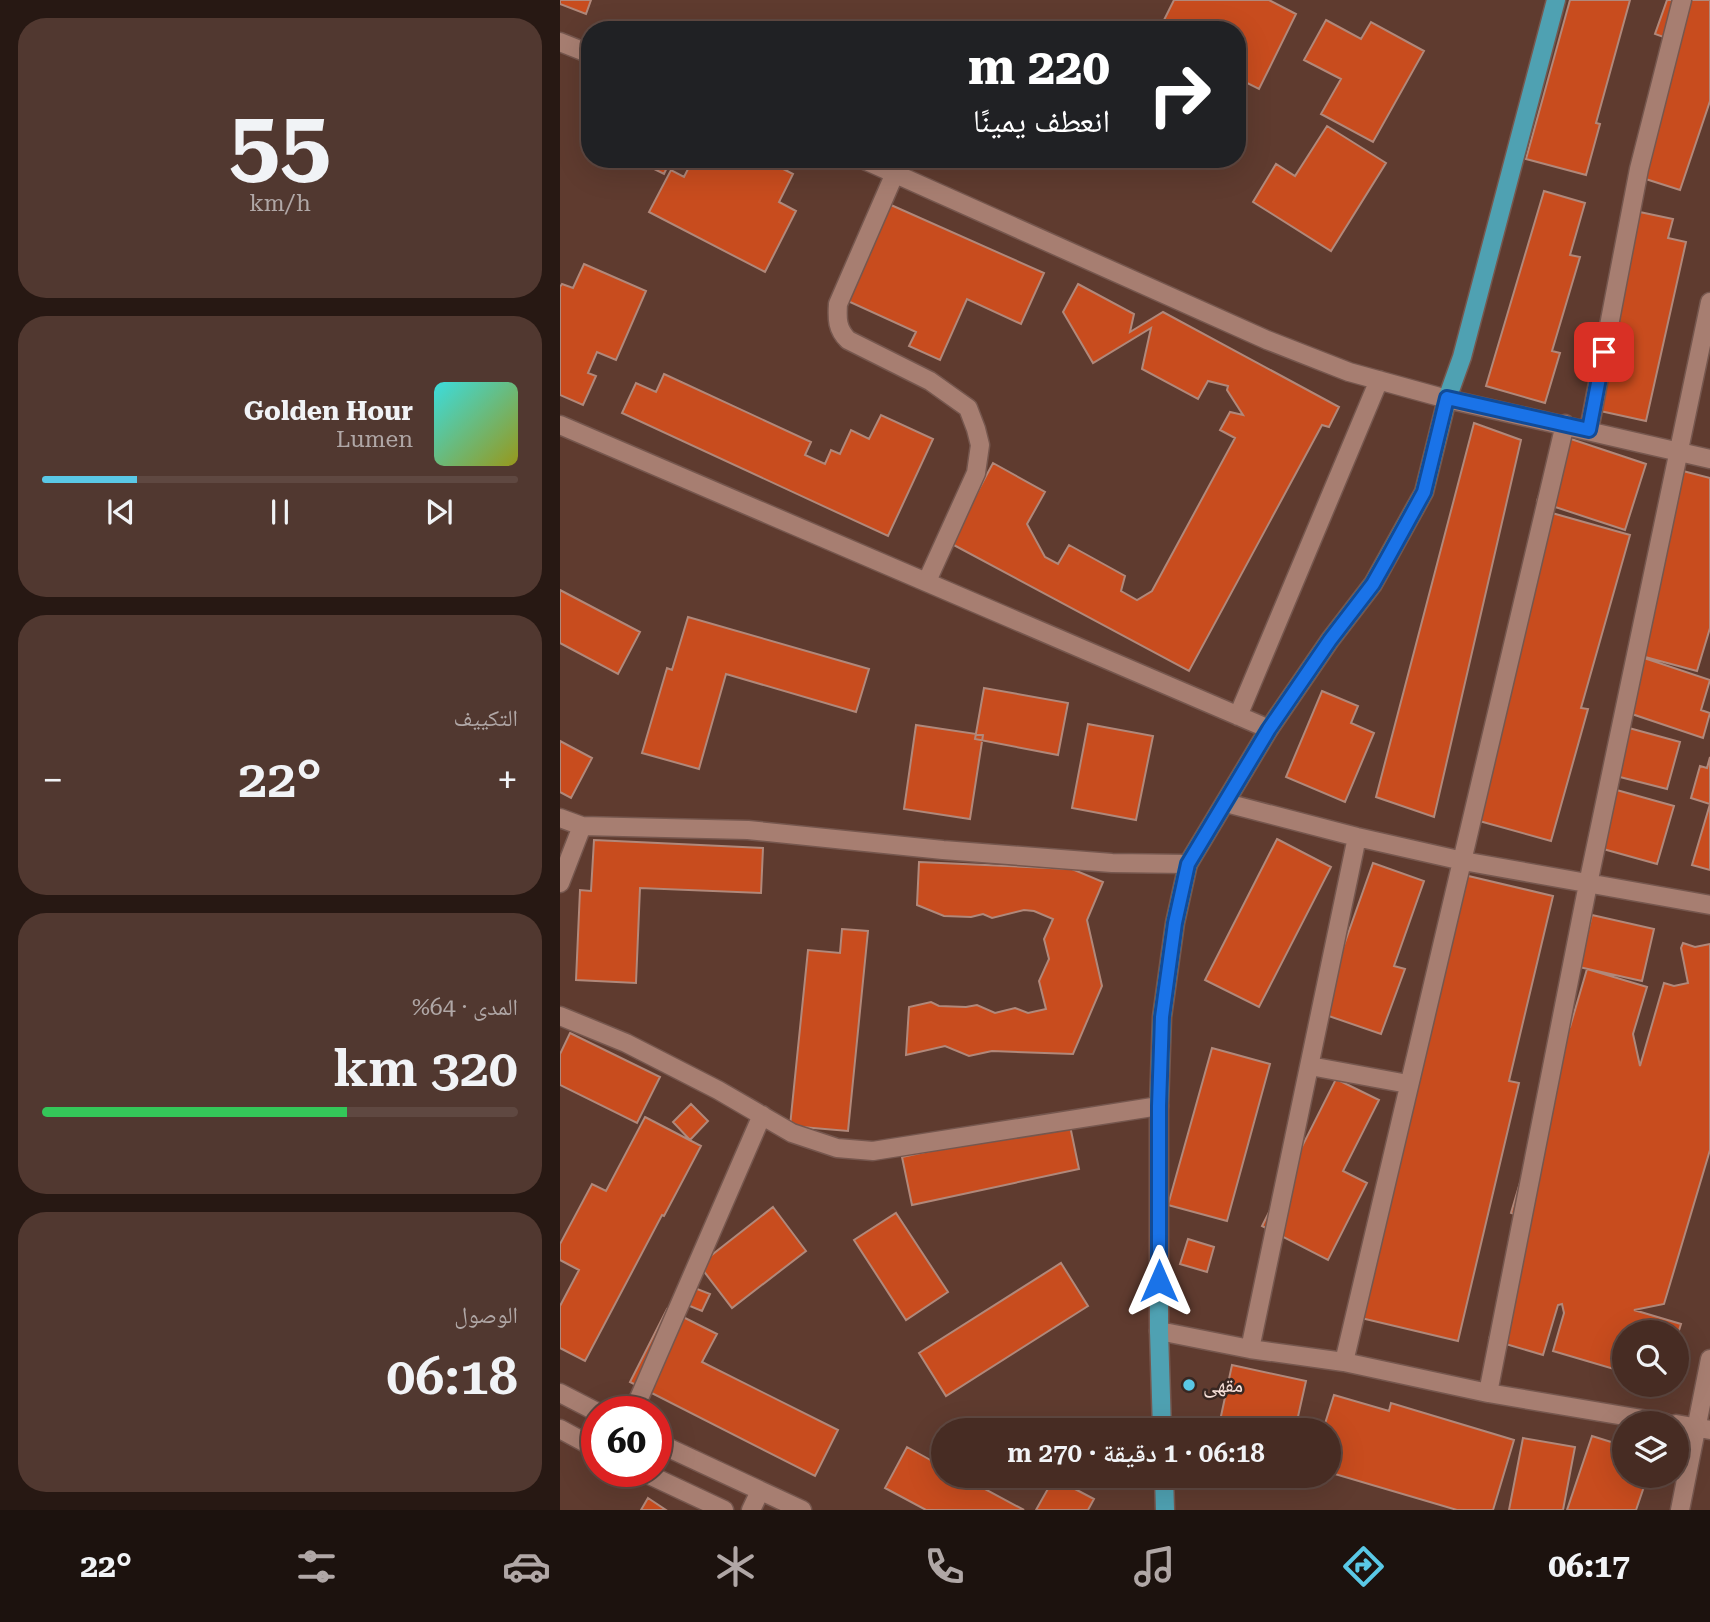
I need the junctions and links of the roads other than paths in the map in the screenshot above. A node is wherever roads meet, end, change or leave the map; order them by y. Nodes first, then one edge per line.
1 (1556, 0) edge
2 (1682, 0) edge
3 (560, 42) edge
4 (581, 50) edge
5 (883, 168) edge
6 (895, 173) junction
7 (1710, 302) edge
8 (1379, 380) junction
9 (1447, 398) junction
10 (1565, 424) junction
11 (560, 425) edge
12 (1589, 430) junction
13 (1679, 451) junction
14 (1710, 458) edge
15 (927, 581) junction
16 (1238, 716) junction
17 (1269, 729) junction
18 (1226, 803) junction
19 (560, 818) edge
20 (582, 826) junction
21 (1357, 838) junction
22 (1463, 860) junction
23 (1188, 864) junction
24 (560, 883) edge
25 (1588, 884) junction
26 (1710, 905) edge
27 (560, 1016) edge
28 (1310, 1066) junction
29 (1408, 1084) junction
30 (1159, 1106) junction
31 (762, 1115) junction
32 (1159, 1331) junction
33 (1250, 1349) junction
34 (1710, 1359) edge
35 (1343, 1362) junction
36 (1488, 1392) junction
37 (560, 1393) edge
38 (640, 1396) edge
39 (581, 1404) edge
40 (1612, 1414) edge
41 (1162, 1418) edge
42 (560, 1429) edge
43 (1703, 1429) edge
44 (581, 1440) edge
45 (672, 1450) edge
46 (672, 1486) edge
47 (1164, 1488) edge
48 (760, 1491) junction
49 (724, 1510) edge
50 (751, 1510) edge
51 (802, 1510) edge
52 (1165, 1510) edge
53 (1680, 1510) edge

1 - 9 main road
2 - 12 street
3 - 4 street
5 - 6 street
6 - 8 street
6 - 15 street
7 - 13 street
8 - 9 street
8 - 16 street
9 - 10 street
9 - 17 main road
10 - 12 street
10 - 22 street
11 - 15 street
12 - 13 street
13 - 14 street
13 - 25 street
15 - 16 street
16 - 17 street
17 - 18 main road
18 - 21 street
18 - 23 main road
19 - 20 street
20 - 23 street
20 - 24 street
21 - 22 street
21 - 28 street
22 - 25 street
22 - 29 street
23 - 30 main road
25 - 26 street
25 - 36 street
27 - 31 street
28 - 29 street
28 - 33 street
29 - 35 street
30 - 31 street
30 - 32 main road
31 - 38 street
32 - 33 street
32 - 41 main road
33 - 35 street
34 - 43 street
35 - 36 street
36 - 40 street
37 - 39 street
42 - 44 street
43 - 53 street
45 - 48 street
46 - 49 street
47 - 52 main road
48 - 50 street
48 - 51 street

